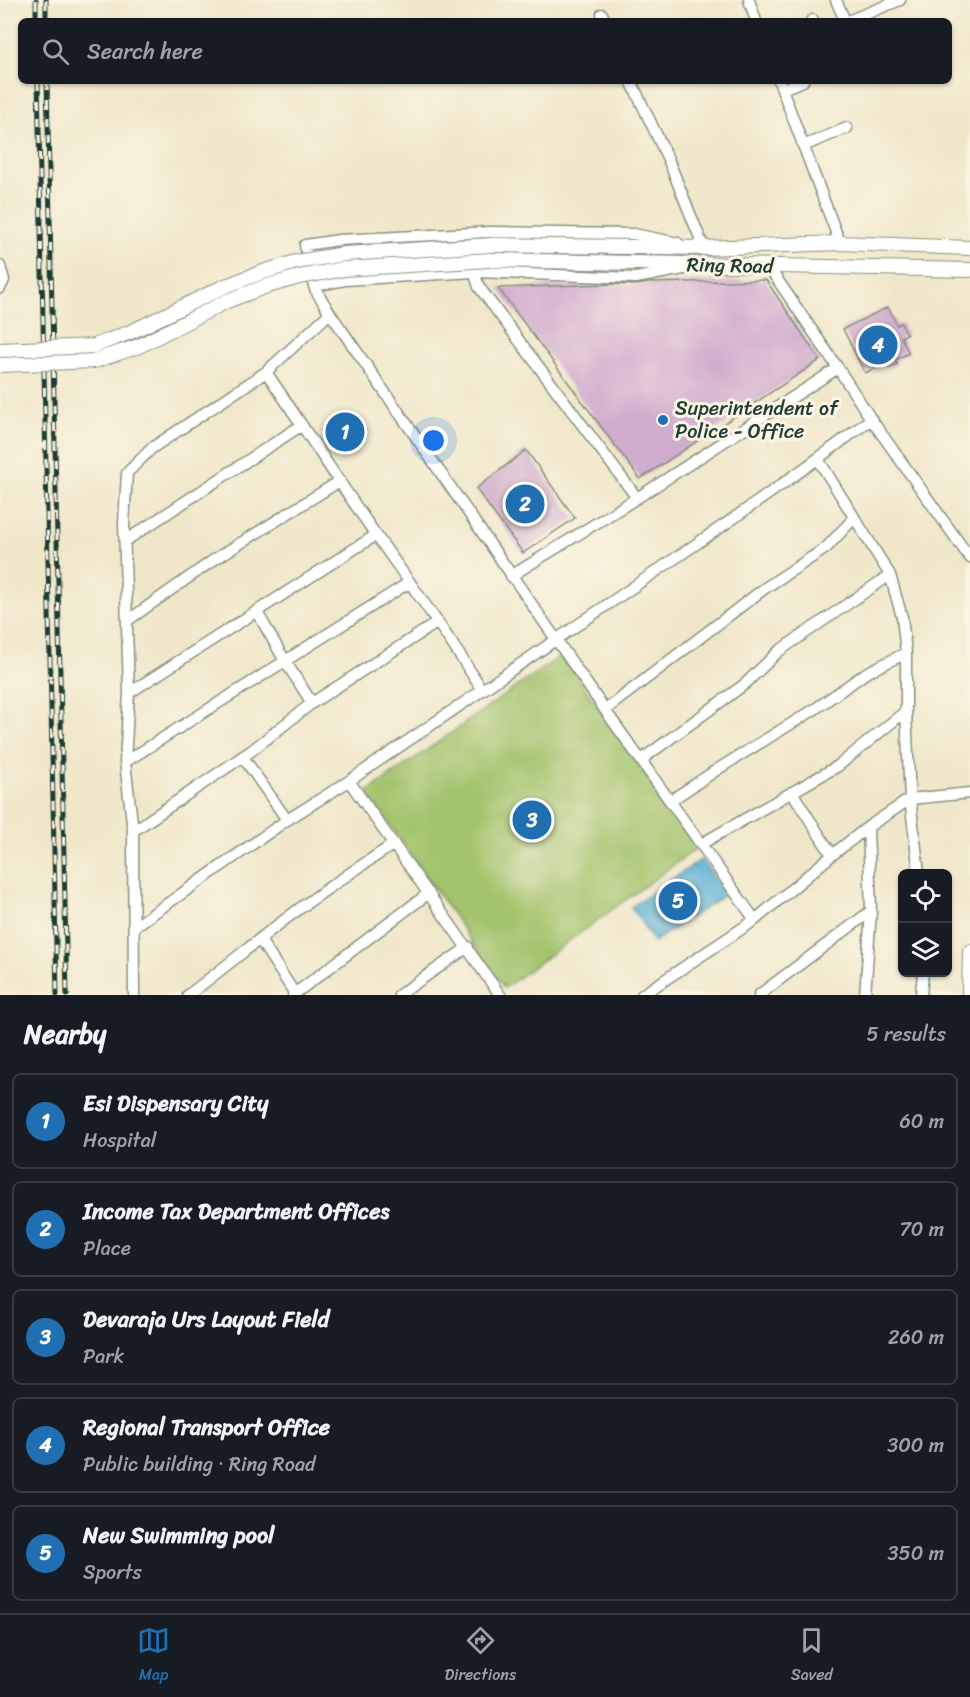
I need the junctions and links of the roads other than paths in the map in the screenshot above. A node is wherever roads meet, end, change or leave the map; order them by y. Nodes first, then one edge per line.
1 (749, 0) edge
2 (836, 0) edge
3 (900, 0) edge
4 (755, 18) edge
5 (845, 18) edge
6 (854, 18) edge
7 (632, 84) edge
8 (780, 85) edge
9 (847, 128) dead end
10 (803, 146) junction
11 (840, 243) junction
12 (705, 248) junction
13 (970, 248) edge
14 (710, 265) junction
15 (0, 266) edge
16 (768, 266) junction
17 (970, 270) edge
18 (474, 272) junction
19 (314, 286) junction
20 (0, 288) edge
21 (330, 313) junction
22 (0, 350) edge
23 (0, 365) edge
24 (838, 368) junction
25 (266, 372) junction
26 (871, 419) junction
27 (302, 425) junction
28 (818, 459) junction
29 (340, 482) junction
30 (637, 498) junction
31 (854, 518) junction
32 (376, 535) junction
33 (125, 541) junction
34 (970, 558) edge
35 (890, 575) junction
36 (511, 576) junction
37 (410, 582) junction
38 (257, 612) junction
39 (128, 621) junction
40 (438, 622) junction
41 (556, 641) junction
42 (906, 653) junction
43 (285, 661) junction
44 (482, 690) junction
45 (129, 693) junction
46 (312, 704) junction
47 (605, 710) junction
48 (906, 711) junction
49 (243, 757) junction
50 (640, 760) junction
51 (124, 762) junction
52 (349, 781) junction
53 (792, 792) junction
54 (970, 793) edge
55 (910, 800) junction
56 (670, 801) junction
57 (287, 820) junction
58 (868, 827) junction
59 (133, 831) junction
60 (394, 844) junction
61 (701, 844) junction
62 (832, 855) junction
63 (919, 869) edge
64 (429, 893) junction
65 (871, 911) junction
66 (755, 920) junction
67 (134, 927) junction
68 (260, 940) junction
69 (468, 947) junction
70 (970, 952) edge
71 (923, 977) edge
72 (294, 994) edge
73 (134, 995) edge
74 (188, 995) edge
75 (399, 995) edge
76 (500, 995) edge
77 (642, 995) edge
78 (759, 995) edge
79 (865, 995) edge
80 (921, 995) edge
81 (969, 995) edge

1 - 4 street
2 - 5 street
3 - 6 street
7 - 12 street
8 - 10 street
9 - 10 street
10 - 11 street
11 - 12 main road
11 - 13 main road
12 - 19 street
12 - 22 main road, bridge
14 - 16 main road, Ring Road
14 - 18 street
14 - 23 main road, Ring Road, bridge
15 - 20 street
16 - 17 main road, Ring Road
16 - 24 street
18 - 19 street
18 - 30 street
19 - 21 street
21 - 25 street
21 - 36 street
24 - 26 street
24 - 30 street
25 - 27 street
25 - 33 street
26 - 28 street
26 - 34 street
27 - 29 street
27 - 33 street
28 - 31 street
28 - 41 street
29 - 32 street
29 - 39 street
30 - 36 street
31 - 35 street
31 - 47 street
32 - 37 street
32 - 38 street
33 - 39 street
35 - 42 street
35 - 50 street
36 - 41 street
37 - 40 street
37 - 43 street
38 - 43 street
38 - 45 street
39 - 45 street
40 - 44 street
40 - 46 street
41 - 44 street
41 - 47 street
42 - 48 street
42 - 56 street
43 - 46 street
43 - 51 street
44 - 52 street
45 - 51 street
46 - 49 street
47 - 50 street
48 - 53 street
48 - 55 street
49 - 57 street
49 - 59 street
50 - 56 street
51 - 59 street
52 - 57 street
52 - 60 street
53 - 61 street
53 - 62 street
54 - 55 street
55 - 58 street
55 - 63 street
56 - 61 street
57 - 67 street
58 - 62 street
58 - 65 street
59 - 67 street
60 - 64 street
60 - 68 street
61 - 66 street
62 - 66 street
64 - 69 street
64 - 72 street
65 - 78 street
65 - 79 street
66 - 77 street
67 - 73 street
68 - 72 street
68 - 74 street
69 - 75 street
69 - 76 street
70 - 81 main road
71 - 80 street

